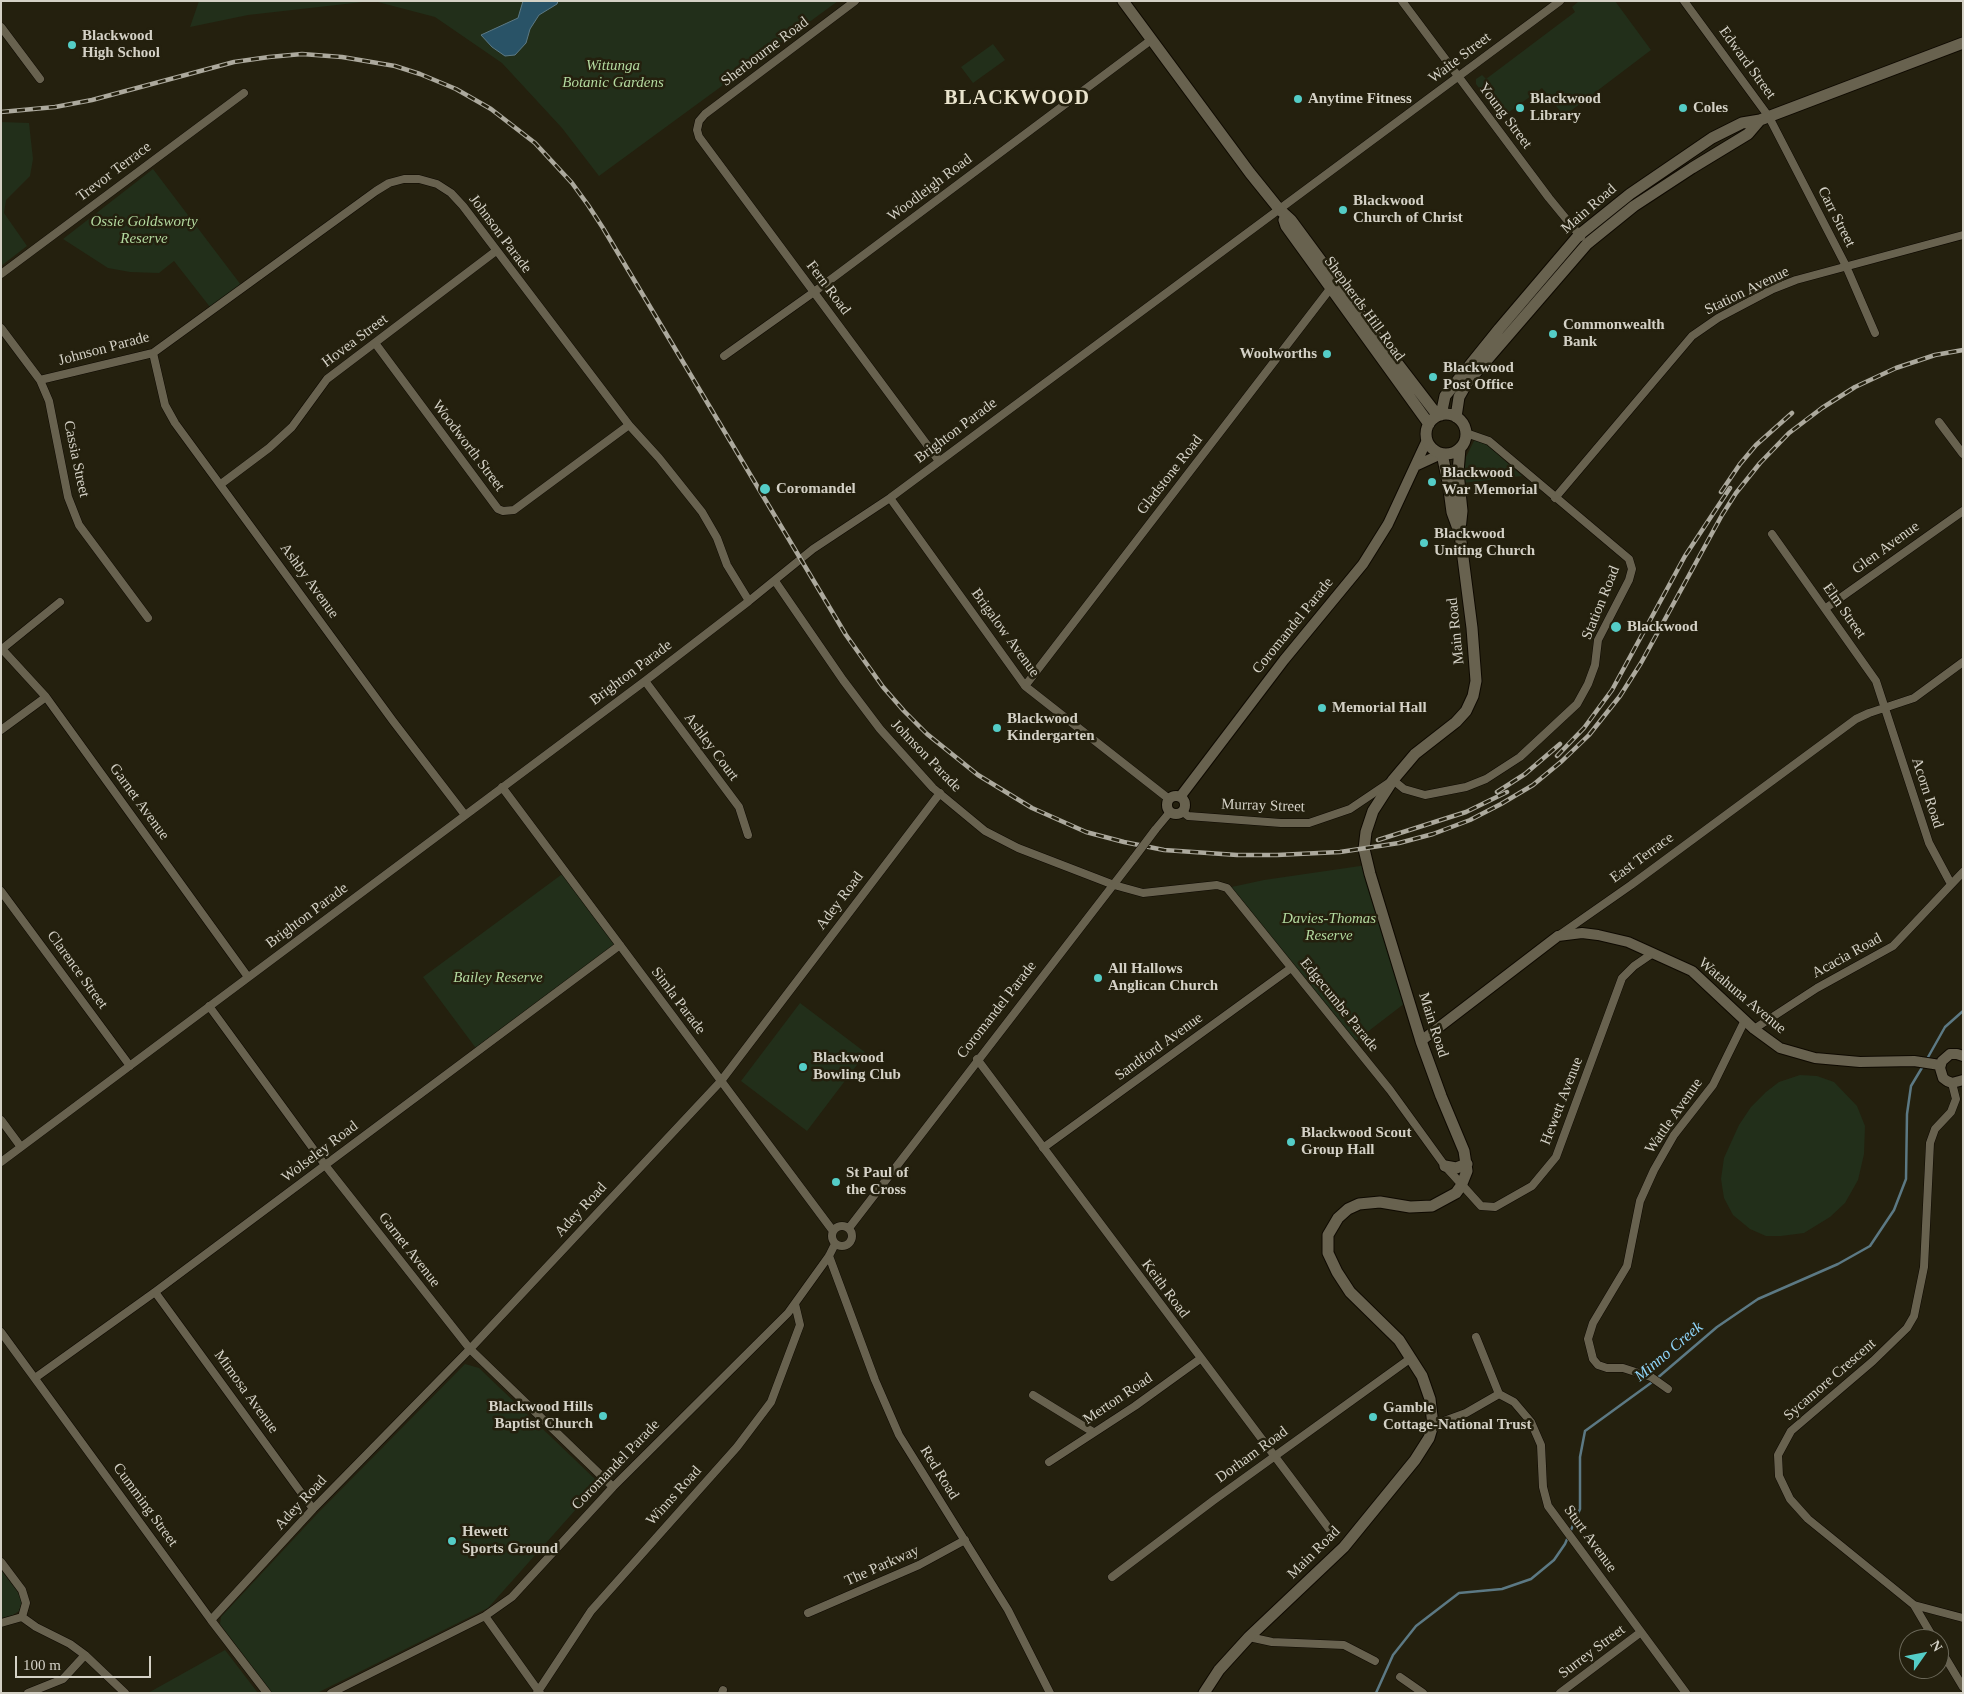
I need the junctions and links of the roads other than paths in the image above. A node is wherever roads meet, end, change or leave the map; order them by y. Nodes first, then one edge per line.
1 (855, 1) edge
2 (1123, 1) edge
3 (1402, 1) edge
4 (1560, 1) edge
5 (1684, 1) edge
6 (1, 26) edge
7 (1151, 40) junction
8 (1963, 43) edge
9 (1458, 76) junction
10 (40, 80) dead end
11 (244, 93) dead end
12 (1765, 118) junction
13 (697, 130) joint
14 (1279, 209) junction
15 (1579, 234) junction
16 (1963, 235) edge
17 (1587, 244) junction
18 (496, 251) junction
19 (1846, 266) junction
20 (1, 274) edge
21 (1333, 284) junction
22 (814, 292) junction
23 (1, 328) edge
24 (1875, 333) dead end
25 (375, 343) junction
26 (154, 353) junction
27 (724, 356) dead end
28 (40, 380) junction
29 (1419, 393) junction
30 (1445, 396) junction
31 (1456, 417) junction
32 (1436, 418) junction
33 (1939, 422) dead end
34 (629, 425) junction
35 (1466, 433) junction
36 (1427, 440) junction
37 (1460, 448) junction
38 (1442, 454) junction
39 (1963, 454) edge
40 (939, 461) junction
41 (1415, 466) junction
42 (221, 484) junction
43 (890, 498) junction
44 (1555, 498) junction
45 (1963, 510) edge
46 (1460, 534) junction
47 (1772, 534) dead end
48 (775, 581) junction
49 (749, 601) junction
50 (60, 602) dead end
51 (1826, 608) junction
52 (148, 618) dead end
53 (2, 649) edge
54 (1963, 662) edge
55 (645, 681) junction
56 (1025, 686) junction
57 (46, 697) junction
58 (1886, 708) junction
59 (1, 730) edge
60 (1393, 780) junction
61 (502, 787) junction
62 (940, 793) junction
63 (1180, 798) junction
64 (1169, 799) junction
65 (1182, 811) junction
66 (1170, 812) junction
67 (465, 815) junction
68 (748, 835) dead end
69 (1963, 872) edge
70 (1951, 884) junction
71 (1114, 885) junction
72 (1, 891) edge
73 (1558, 936) junction
74 (620, 945) junction
75 (1653, 953) junction
76 (1291, 968) junction
77 (248, 977) junction
78 (209, 1006) junction
79 (1745, 1020) junction
80 (1754, 1029) junction
81 (1421, 1041) junction
82 (1963, 1056) edge
83 (977, 1060) junction
84 (1936, 1064) junction
85 (130, 1066) junction
86 (1963, 1080) edge
87 (721, 1081) junction
88 (1952, 1083) junction
89 (1, 1120) edge
90 (21, 1147) junction
91 (1042, 1148) junction
92 (1, 1162) edge
93 (1467, 1164) junction
94 (325, 1165) junction
95 (1445, 1166) junction
96 (1461, 1186) junction
97 (848, 1228) junction
98 (833, 1231) junction
99 (836, 1244) junction
100 (829, 1256) junction
101 (155, 1292) junction
102 (795, 1304) junction
103 (788, 1313) junction
104 (798, 1317) junction
105 (1, 1332) edge
106 (1476, 1337) dead end
107 (470, 1349) junction
108 (1411, 1358) junction
109 (1200, 1359) junction
110 (36, 1378) junction
111 (1668, 1388) dead end
112 (1499, 1394) junction
113 (1033, 1395) dead end
114 (1433, 1425) junction
115 (1093, 1432) junction
116 (1274, 1456) junction
117 (1049, 1462) dead end
118 (613, 1487) junction
119 (313, 1509) junction
120 (1333, 1534) dead end
121 (965, 1540) junction
122 (1, 1562) edge
123 (1112, 1577) dead end
124 (1914, 1605) junction
125 (808, 1613) dead end
126 (485, 1616) junction
127 (22, 1617) junction
128 (1963, 1618) edge
129 (211, 1620) junction
130 (1, 1623) edge
131 (1928, 1629) edge
132 (1640, 1632) junction
133 (1249, 1637) junction
134 (85, 1655) junction
135 (1375, 1661) dead end
136 (1949, 1664) edge
137 (1400, 1677) dead end
138 (1963, 1687) edge
139 (539, 1692) edge
140 (28, 1693) edge
141 (125, 1693) edge
142 (267, 1693) edge
143 (331, 1693) edge
144 (1050, 1693) edge
145 (1204, 1693) edge
146 (1423, 1693) edge
147 (1560, 1693) edge
148 (1686, 1693) edge

1 - 13 street, Sherbourne Road
2 - 7 main road, Shepherds Hill Road
3 - 9 street, Young Street
4 - 9 street, Waite Street
5 - 12 street, Edward Street
6 - 10 street
7 - 14 main road, Shepherds Hill Road
7 - 22 street, Woodleigh Road
8 - 12 main road, Main Road
9 - 14 street, Waite Street
9 - 15 street, Young Street
11 - 20 street, Trevor Terrace
12 - 15 main road, Main Road
12 - 17 main road, Main Road
12 - 19 street, Carr Street
13 - 22 street, Fern Road
14 - 21 main road, Shepherds Hill Road
14 - 40 street, Brighton Parade
15 - 17 street, Young Street
15 - 30 main road, Main Road
16 - 19 street, Station Avenue
17 - 31 main road, Main Road
18 - 25 street, Hovea Street
18 - 26 street, Johnson Parade
18 - 34 street, Johnson Parade
19 - 24 street, Carr Street
19 - 44 street, Station Avenue
21 - 29 main road, Shepherds Hill Road
21 - 32 main road, Shepherds Hill Road
21 - 56 street, Gladstone Road
22 - 27 street, Woodleigh Road
22 - 40 street, Fern Road
23 - 28 street, Cassia Street
25 - 34 street, Woodworth Street
25 - 42 street, Hovea Street
26 - 28 street, Johnson Parade
26 - 42 street, Ashby Avenue
28 - 52 street, Cassia Street
29 - 30 main road
29 - 32 main road, Shepherds Hill Road
30 - 32 main road, Main Road
31 - 32 main road
31 - 35 main road
32 - 36 main road
33 - 39 street
34 - 49 street, Johnson Parade
35 - 37 main road
35 - 44 street, Station Road
36 - 38 main road
36 - 41 street, Coromandel Parade
37 - 38 main road
37 - 46 main road, Main Road
38 - 41 street
38 - 46 main road, Main Road
40 - 43 street, Brighton Parade
41 - 63 street, Coromandel Parade
42 - 67 street, Ashby Avenue
43 - 48 street, Brighton Parade
43 - 56 street, Brigalow Avenue
44 - 60 street, Station Road
45 - 51 street, Glen Avenue
46 - 60 main road, Main Road
47 - 51 street, Elm Street
48 - 49 street, Brighton Parade
48 - 62 street, Johnson Parade
49 - 55 street, Brighton Parade
50 - 53 street
51 - 58 street, Elm Street
53 - 57 street, Garnet Avenue
54 - 58 street, East Terrace
55 - 61 street, Brighton Parade
55 - 68 street, Ashley Court
56 - 64 street, Brigalow Avenue
57 - 59 street
57 - 77 street, Garnet Avenue
58 - 70 street, Acorn Road
58 - 73 street, East Terrace
60 - 65 street, Murray Street
60 - 81 main road, Main Road
61 - 67 street, Brighton Parade
61 - 74 street, Simla Parade
62 - 71 street, Johnson Parade
62 - 87 street, Adey Road
63 - 64 street
63 - 65 street
64 - 66 street
65 - 66 street
66 - 71 street, Coromandel Parade, bridge
67 - 77 street, Brighton Parade
69 - 70 street, Acacia Road
70 - 80 street, Acacia Road
71 - 76 street, Edgecumbe Parade
71 - 83 street, Coromandel Parade
72 - 85 street, Clarence Street
73 - 75 street, Watahuna Avenue
73 - 81 street, East Terrace
74 - 87 street, Simla Parade
74 - 94 street, Wolseley Road
75 - 79 street, Watahuna Avenue
75 - 96 street, Hewett Avenue
76 - 91 street, Sandford Avenue
76 - 95 street, Edgecumbe Parade
77 - 78 street, Brighton Parade
78 - 85 street, Brighton Parade
78 - 94 street, Garnet Avenue
79 - 80 street, Watahuna Avenue
79 - 111 street, Wattle Avenue
80 - 84 street, Watahuna Avenue
81 - 93 main road, Main Road
82 - 84 street
83 - 91 street, Keith Road
83 - 97 street, Coromandel Parade
84 - 88 street
85 - 90 street, Brighton Parade
86 - 88 street
87 - 98 street, Simla Parade
87 - 107 street, Adey Road
88 - 124 street, Sycamore Crescent
89 - 90 street
90 - 92 street, Brighton Parade
91 - 109 street, Keith Road
93 - 95 main road
93 - 96 main road
94 - 101 street, Wolseley Road
94 - 107 street, Garnet Avenue
95 - 96 street, Edgecumbe Parade
96 - 108 main road, Main Road
97 - 98 street
97 - 99 street
98 - 99 street
99 - 100 street, Coromandel Parade
100 - 102 street, Coromandel Parade
100 - 121 street, Red Road
101 - 110 street, Wolseley Road
101 - 119 street, Mimosa Avenue
102 - 103 street, Coromandel Parade
102 - 104 street, Winns Road
103 - 104 street
103 - 118 street, Coromandel Parade
104 - 139 street, Winns Road
105 - 110 street, Cumming Street
106 - 112 street
107 - 118 street, Garnet Avenue
107 - 119 street, Adey Road
108 - 114 main road, Main Road
108 - 116 street, Dorham Road
109 - 115 street, Merton Road
109 - 116 street, Keith Road
110 - 129 street, Cumming Street
112 - 114 street
112 - 132 street, Sturt Avenue
113 - 115 street
114 - 133 main road, Main Road
115 - 117 street, Merton Road
116 - 120 street, Keith Road
116 - 123 street, Dorham Road
118 - 126 street, Coromandel Parade
119 - 129 street, Adey Road
121 - 125 street, The Parkway
121 - 144 street, Red Road
122 - 127 street
124 - 128 street, Sycamore Crescent
124 - 131 street
126 - 139 street
126 - 143 street, Coromandel Parade
127 - 130 street
127 - 134 street
129 - 142 street, Cumming Street
132 - 147 street, Surrey Street
132 - 148 street, Sturt Avenue
133 - 135 street
133 - 145 main road, Main Road
134 - 140 street
134 - 141 street
136 - 138 street
137 - 146 street

